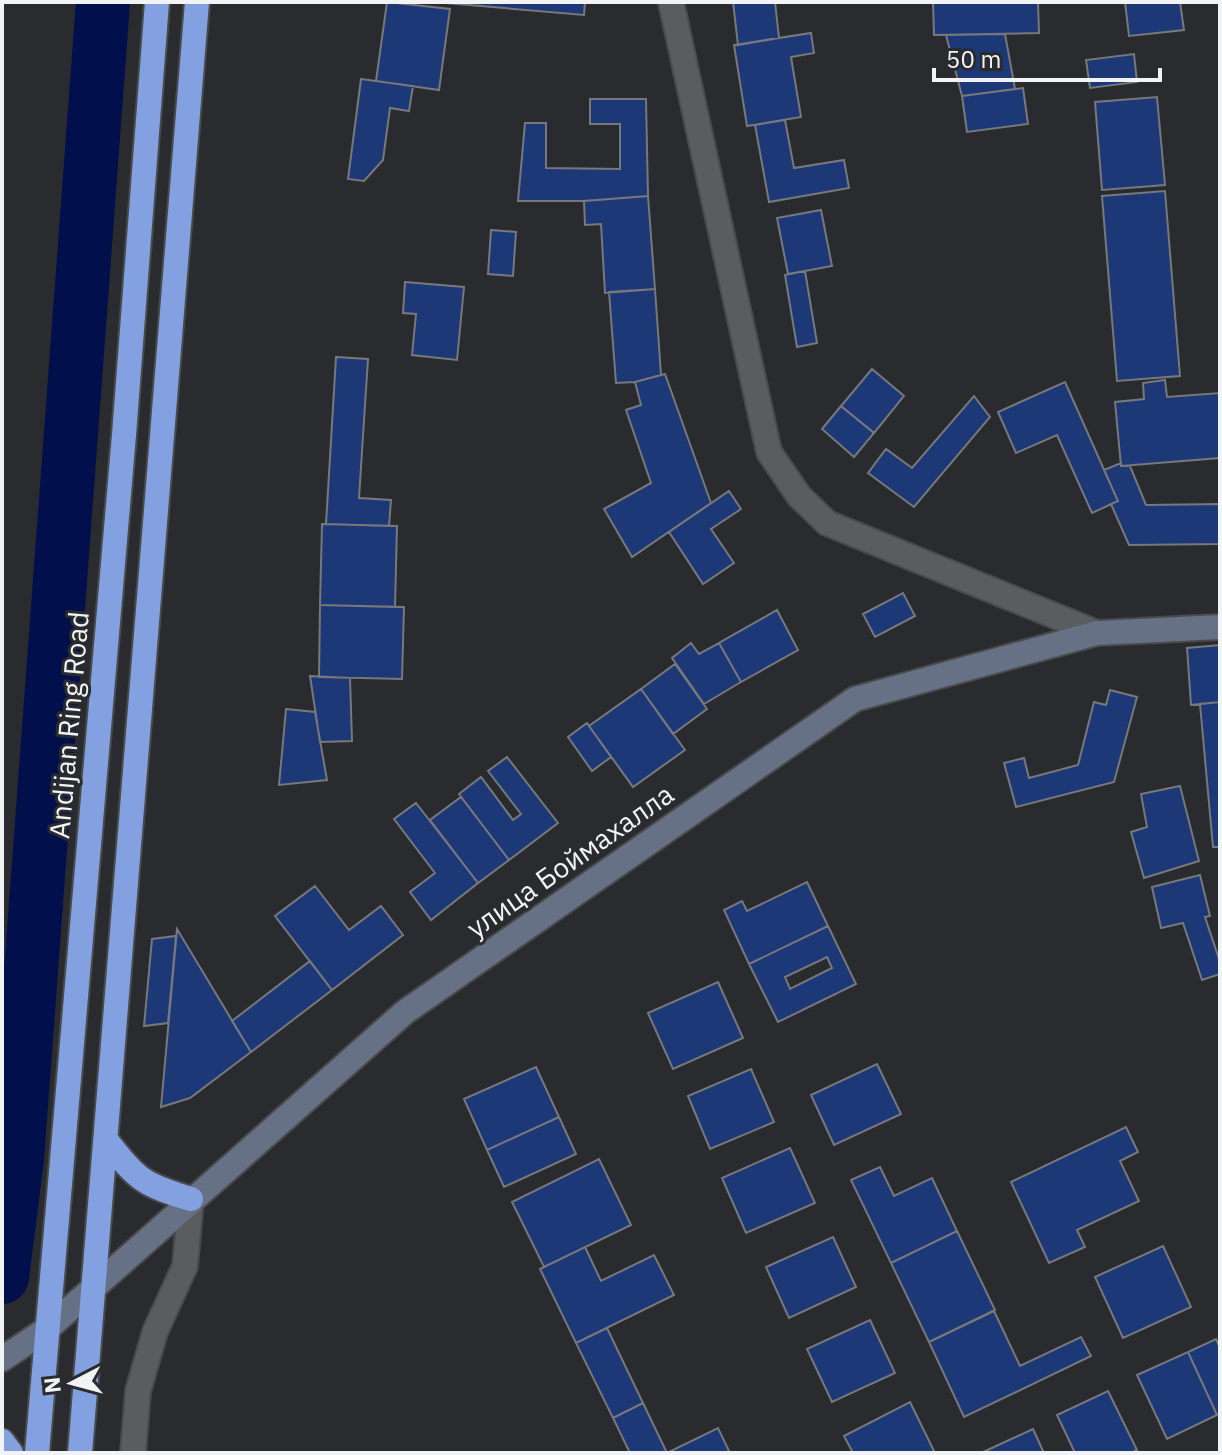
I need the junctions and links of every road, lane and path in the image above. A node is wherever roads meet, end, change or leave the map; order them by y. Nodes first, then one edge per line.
1 (157, 2) edge
2 (197, 2) edge
3 (671, 2) edge
4 (1220, 627) edge
5 (1097, 633) junction
6 (107, 1141) junction
7 (191, 1199) junction
8 (95, 1285) junction
9 (47, 1329) junction
10 (2, 1359) edge
11 (2, 1441) edge
12 (11, 1453) edge
13 (37, 1453) edge
14 (80, 1453) edge
15 (133, 1453) edge

1 - 9 highway, Andijan Ring Road
2 - 6 highway
3 - 5 street
4 - 5 main road, улица Боймахалла
5 - 7 main road, улица Боймахалла
6 - 7 highway
6 - 8 highway
7 - 8 main road, улица Боймахалла
7 - 15 street
8 - 9 main road, улица Боймахалла
8 - 14 highway
9 - 10 main road, улица Боймахалла
9 - 13 highway, Andijan Ring Road
11 - 12 highway

